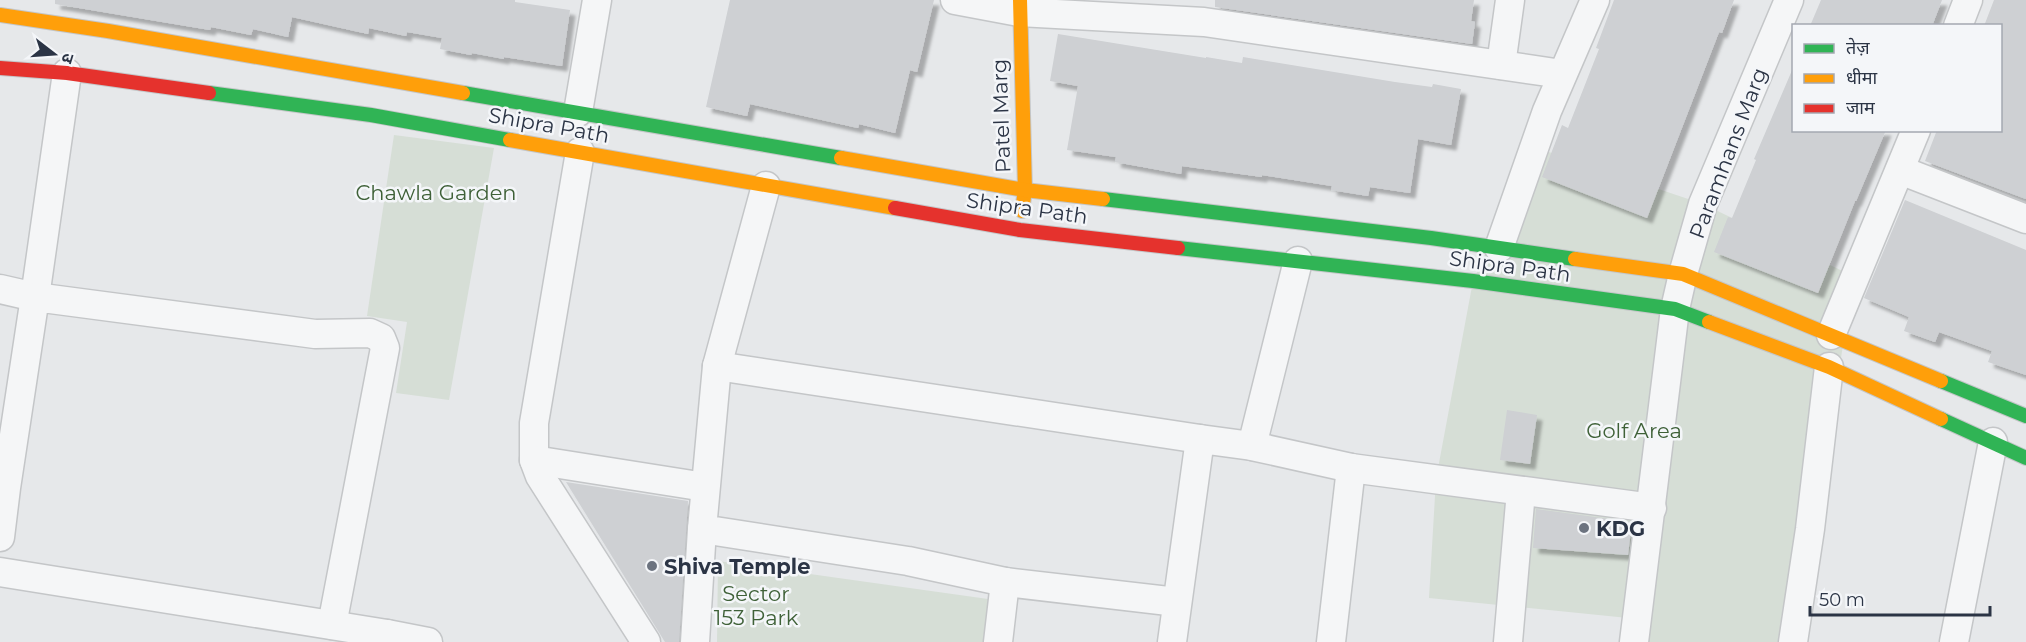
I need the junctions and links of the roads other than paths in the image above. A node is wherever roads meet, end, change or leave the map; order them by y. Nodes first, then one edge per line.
1 (597, 0) edge
2 (955, 0) edge
3 (1510, 0) edge
4 (1595, 0) edge
5 (1789, 0) edge
6 (1968, 0) edge
7 (1020, 6) edge
8 (1204, 11) edge
9 (0, 15) edge
10 (1959, 24) edge
11 (1501, 65) junction
12 (0, 68) edge
13 (67, 73) junction
14 (1562, 74) junction
15 (578, 112) junction
16 (1915, 132) edge
17 (580, 152) junction
18 (1900, 170) junction
19 (766, 186) junction
20 (1025, 189) junction
21 (2026, 219) edge
22 (1020, 230) junction
23 (1499, 248) junction
24 (1298, 261) junction
25 (1683, 274) junction
26 (0, 290) edge
27 (34, 297) junction
28 (1675, 309) junction
29 (1831, 336) junction
30 (717, 366) junction
31 (1828, 367) junction
32 (2026, 417) edge
33 (1200, 439) junction
34 (1993, 442) junction
35 (1252, 446) junction
36 (2026, 458) edge
37 (534, 460) junction
38 (1351, 468) junction
39 (3, 487) edge
40 (705, 487) junction
41 (1521, 490) junction
42 (1652, 508) junction
43 (702, 529) junction
44 (0, 537) edge
45 (0, 572) edge
46 (1005, 582) junction
47 (1178, 602) junction
48 (332, 625) junction
49 (386, 638) edge
50 (428, 642) edge
51 (646, 642) edge
52 (695, 642) edge
53 (998, 642) edge
54 (1172, 642) edge
55 (1331, 642) edge
56 (1508, 642) edge
57 (1634, 642) edge
58 (1792, 642) edge
59 (1954, 642) edge

1 - 15 street
2 - 7 street
3 - 11 street
4 - 14 street
5 - 25 street, Paramhans Marg
6 - 10 street
7 - 8 street
7 - 20 street, Patel Marg
8 - 11 street
9 - 15 street, Shipra Path
11 - 14 street
12 - 13 street, Shipra Path
13 - 17 street, Shipra Path
13 - 27 street
14 - 23 street
15 - 20 street, Shipra Path
16 - 18 street
17 - 19 street, Shipra Path
17 - 37 street
18 - 21 street
18 - 29 street
19 - 22 street, Shipra Path
19 - 30 street
20 - 22 street, Patel Marg
20 - 23 street, Shipra Path
22 - 24 street, Shipra Path
23 - 25 street, Shipra Path
24 - 28 street, Shipra Path
24 - 35 street
25 - 28 street, Paramhans Marg
25 - 29 street, Shipra Path
26 - 27 street
27 - 39 street
27 - 48 street
28 - 31 street, Shipra Path
28 - 42 street, Paramhans Marg
29 - 32 street, Shipra Path
30 - 33 street
30 - 40 street
31 - 34 street, Shipra Path
31 - 58 street
33 - 35 street
33 - 47 street
34 - 36 street, Shipra Path
34 - 59 street
35 - 38 street
37 - 40 street
37 - 51 street
38 - 41 street
38 - 55 street
39 - 44 street
40 - 43 street
41 - 42 street
41 - 56 street
42 - 57 street, Paramhans Marg
43 - 46 street
43 - 52 street
45 - 48 street
46 - 47 street
46 - 53 street
47 - 54 street
48 - 49 street
49 - 50 street

